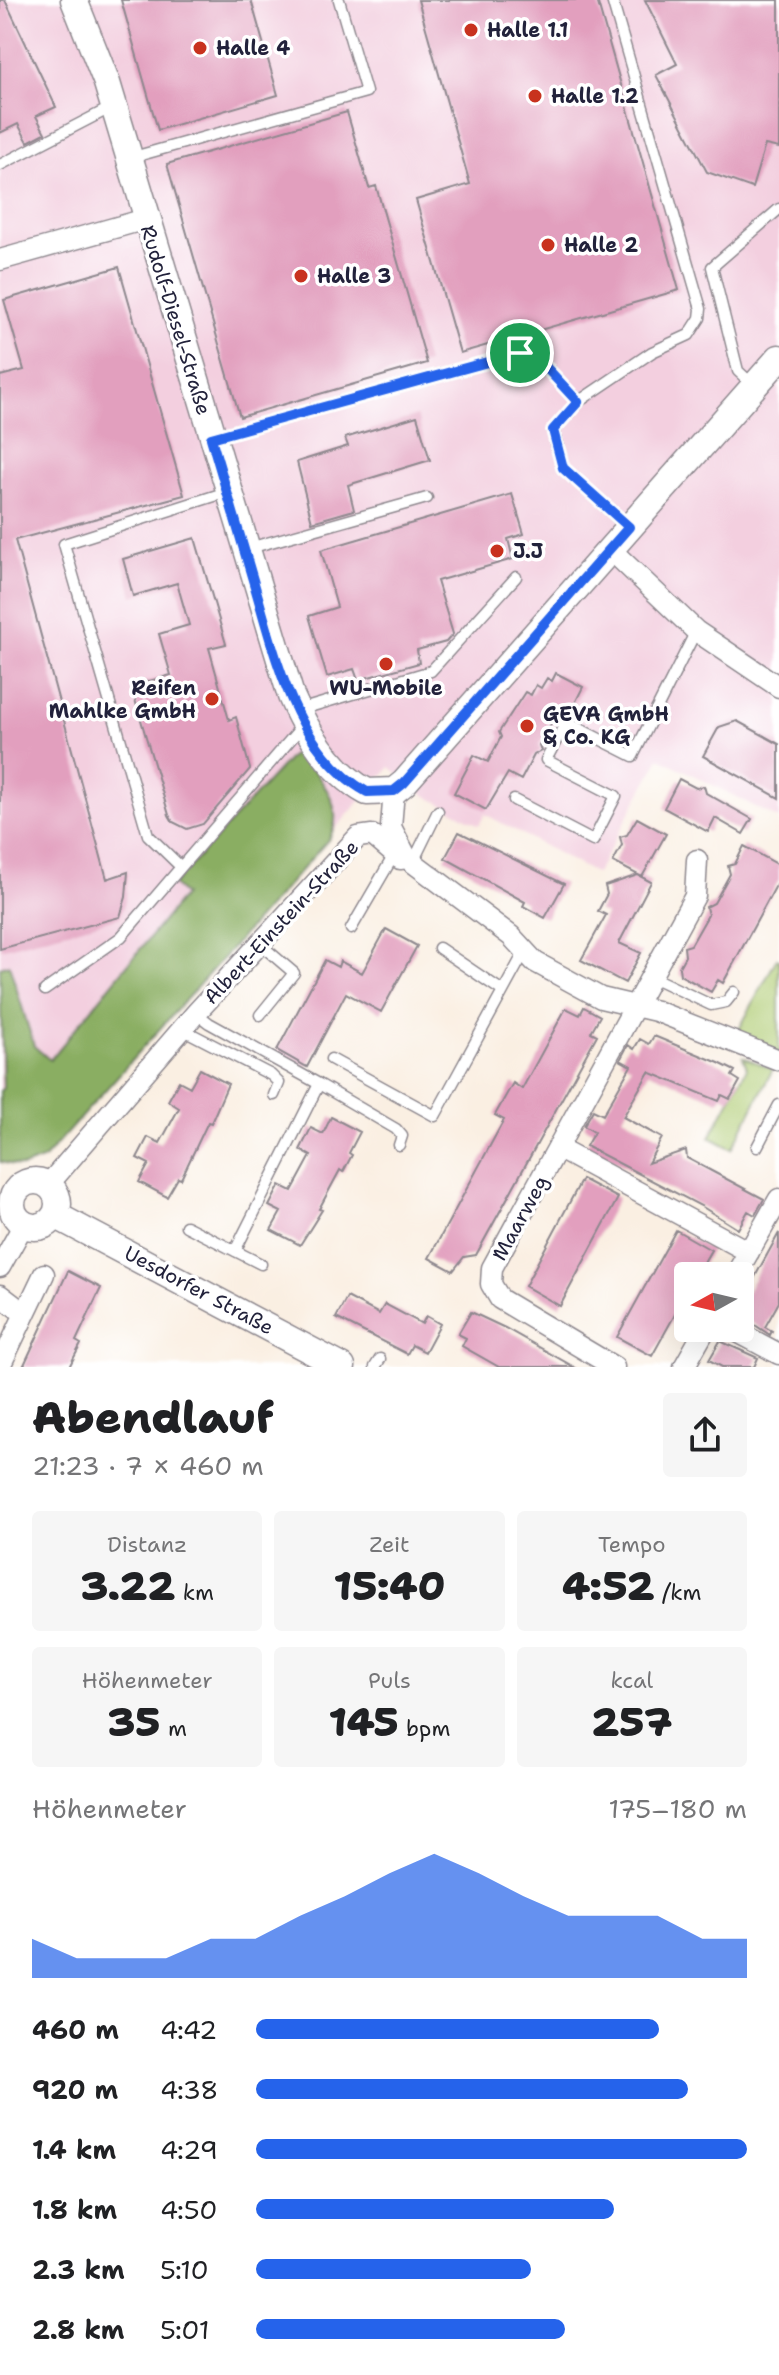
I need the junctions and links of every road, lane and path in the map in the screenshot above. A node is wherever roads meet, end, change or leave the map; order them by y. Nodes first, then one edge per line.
1 (74, 0) edge
2 (339, 0) edge
3 (612, 0) edge
4 (114, 106) junction
5 (128, 159) junction
6 (0, 165) edge
7 (779, 209) edge
8 (146, 219) junction
9 (0, 260) edge
10 (779, 358) edge
11 (754, 386) junction
12 (578, 402) junction
13 (211, 438) junction
14 (227, 492) junction
15 (427, 498) dead end
16 (629, 527) junction
17 (244, 549) junction
18 (611, 550) junction
19 (516, 577) dead end
20 (696, 631) junction
21 (779, 687) edge
22 (301, 717) junction
23 (394, 791) junction
24 (514, 800) dead end
25 (438, 811) dead end
26 (405, 858) junction
27 (697, 860) dead end
28 (181, 867) junction
29 (351, 929) dead end
30 (260, 944) junction
31 (439, 948) dead end
32 (525, 951) junction
33 (652, 977) junction
34 (45, 990) dead end
35 (501, 990) junction
36 (734, 992) dead end
37 (636, 1006) junction
38 (196, 1013) junction
39 (260, 1015) dead end
40 (182, 1029) junction
41 (331, 1059) dead end
42 (779, 1060) edge
43 (319, 1084) junction
44 (274, 1095) dead end
45 (779, 1105) edge
46 (399, 1145) dead end
47 (757, 1147) dead end
48 (559, 1149) junction
49 (48, 1185) junction
50 (7, 1192) edge
51 (779, 1199) edge
52 (55, 1215) junction
53 (24, 1224) junction
54 (186, 1226) dead end
55 (235, 1251) junction
56 (749, 1252) junction
57 (743, 1262) edge
58 (261, 1264) dead end
59 (0, 1267) edge
60 (44, 1274) dead end
61 (0, 1295) edge
62 (25, 1314) junction
63 (754, 1341) edge
64 (698, 1342) edge
65 (779, 1354) edge
66 (2, 1359) edge
67 (328, 1363) edge
68 (601, 1364) edge
69 (684, 1367) edge

1 - 4 street, Rudolf-Diesel-Straße
2 - 5 lane
3 - 12 lane
4 - 5 street, Rudolf-Diesel-Straße
4 - 6 lane
5 - 8 street, Rudolf-Diesel-Straße
7 - 11 lane
8 - 9 street
8 - 13 street, Rudolf-Diesel-Straße
10 - 11 street
11 - 16 street
12 - 13 lane
12 - 16 lane
13 - 14 street, Rudolf-Diesel-Straße
14 - 17 street, Rudolf-Diesel-Straße
14 - 28 lane
15 - 17 lane
16 - 18 street
17 - 22 street, Rudolf-Diesel-Straße
18 - 20 street
18 - 23 street
19 - 22 lane
20 - 21 street
20 - 24 lane
22 - 23 street, Rudolf-Diesel-Straße
22 - 28 lane
23 - 26 street
25 - 26 lane
26 - 29 lane
26 - 30 street, Albert-Einstein-Straße
26 - 32 street
27 - 33 street, Maarweg
28 - 34 lane
30 - 38 street, Albert-Einstein-Straße
30 - 39 lane
31 - 35 lane
32 - 35 lane
32 - 37 street
33 - 36 lane
33 - 37 street, Maarweg
35 - 41 lane
37 - 42 street
37 - 48 street, Maarweg
38 - 40 street, Albert-Einstein-Straße
38 - 43 lane, Albert-Einstein-Straße
40 - 44 lane
40 - 49 street, Albert-Einstein-Straße
43 - 46 lane, Albert-Einstein-Straße
43 - 55 lane
45 - 47 lane
48 - 56 street
48 - 68 street, Maarweg
49 - 50 street
49 - 52 street
50 - 53 street
51 - 56 street
52 - 53 street
52 - 67 street, Uesdorfer Straße
53 - 59 street
54 - 55 lane
55 - 58 lane
56 - 57 street
60 - 62 street
61 - 62 street
62 - 66 street
63 - 65 street
64 - 69 street

